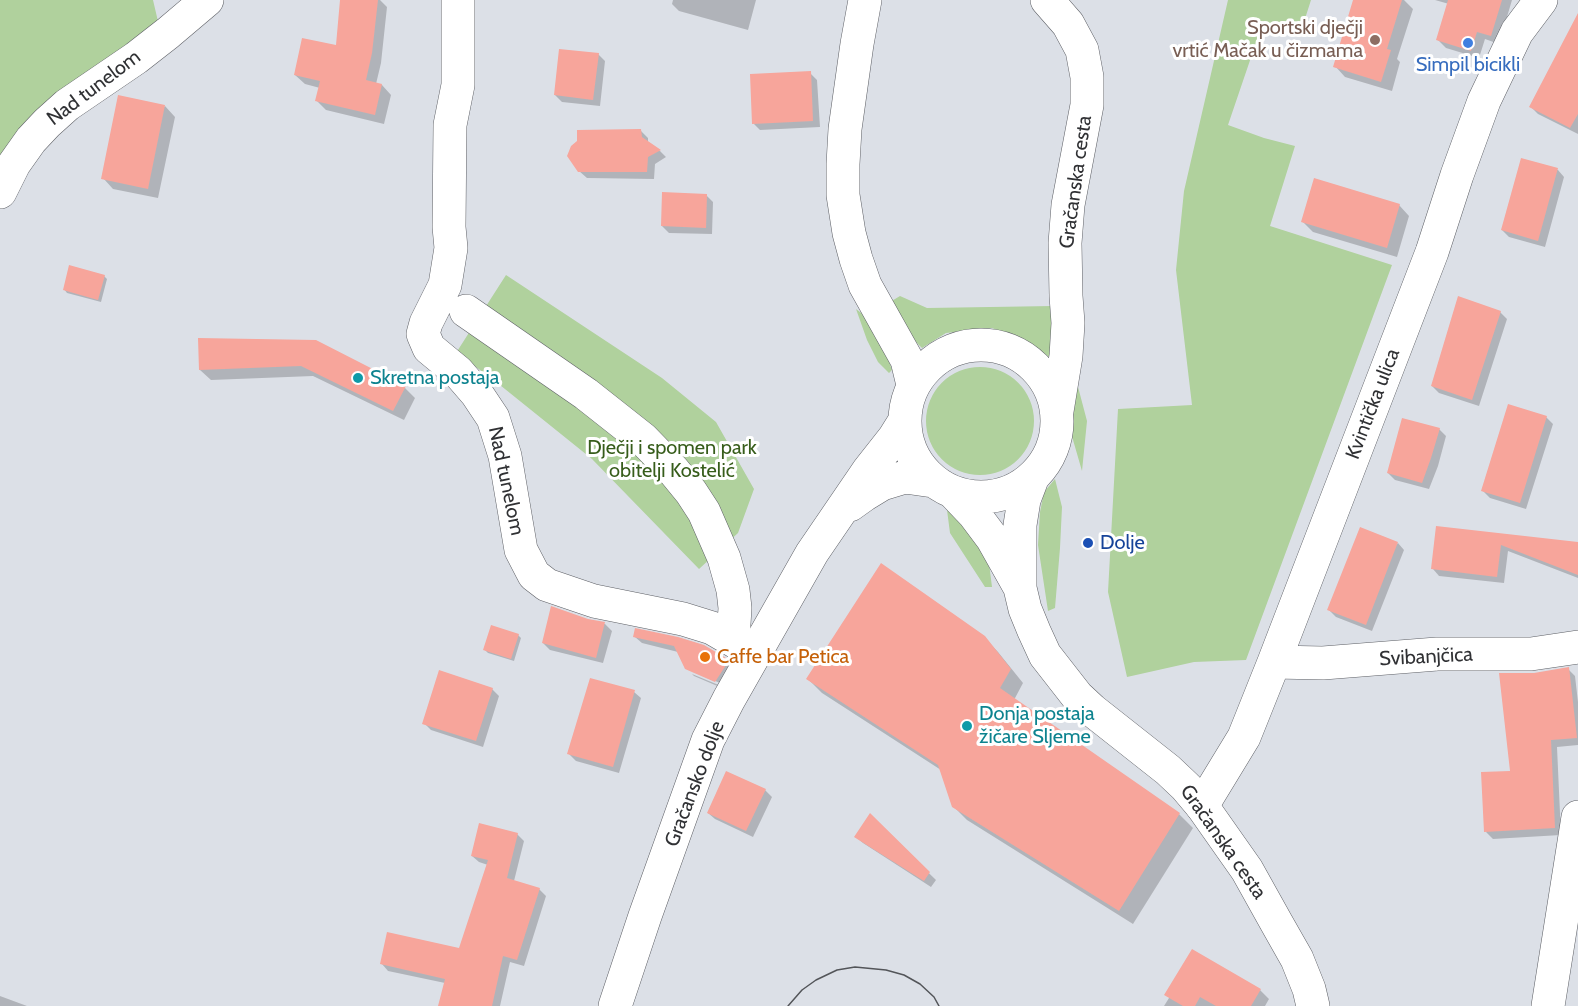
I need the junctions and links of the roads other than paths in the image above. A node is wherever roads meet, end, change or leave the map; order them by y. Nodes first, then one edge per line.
1 (207, 0) edge
2 (458, 0) edge
3 (865, 0) edge
4 (1047, 0) edge
5 (1541, 0) edge
6 (0, 192) edge
7 (466, 311) dead end
8 (913, 385) junction
9 (1057, 411) junction
10 (904, 422) junction
11 (1032, 479) junction
12 (943, 487) junction
13 (840, 513) junction
14 (1020, 588) junction
15 (744, 647) junction
16 (1578, 647) edge
17 (1274, 662) junction
18 (1202, 806) junction
19 (1578, 817) edge
20 (615, 1006) edge
21 (1313, 1006) edge
22 (1548, 1006) edge

1 - 6 street, Nad tunelom
2 - 15 street, Nad tunelom
3 - 8 street
4 - 9 street, Gračanska cesta
5 - 17 street, Kvintička ulica
7 - 15 street
8 - 9 street
8 - 10 street
9 - 11 street
10 - 12 street
10 - 13 street, Gračansko dolje
11 - 12 street
11 - 14 street, Gračanska cesta
12 - 13 street, Gračansko dolje
12 - 14 street, Gračanska cesta
13 - 15 street, Gračansko dolje
14 - 18 street, Gračanska cesta
15 - 20 street, Gračansko dolje
16 - 17 street, Svibanjčica
17 - 18 street, Kvintička ulica
18 - 21 street, Gračanska cesta
19 - 22 street

